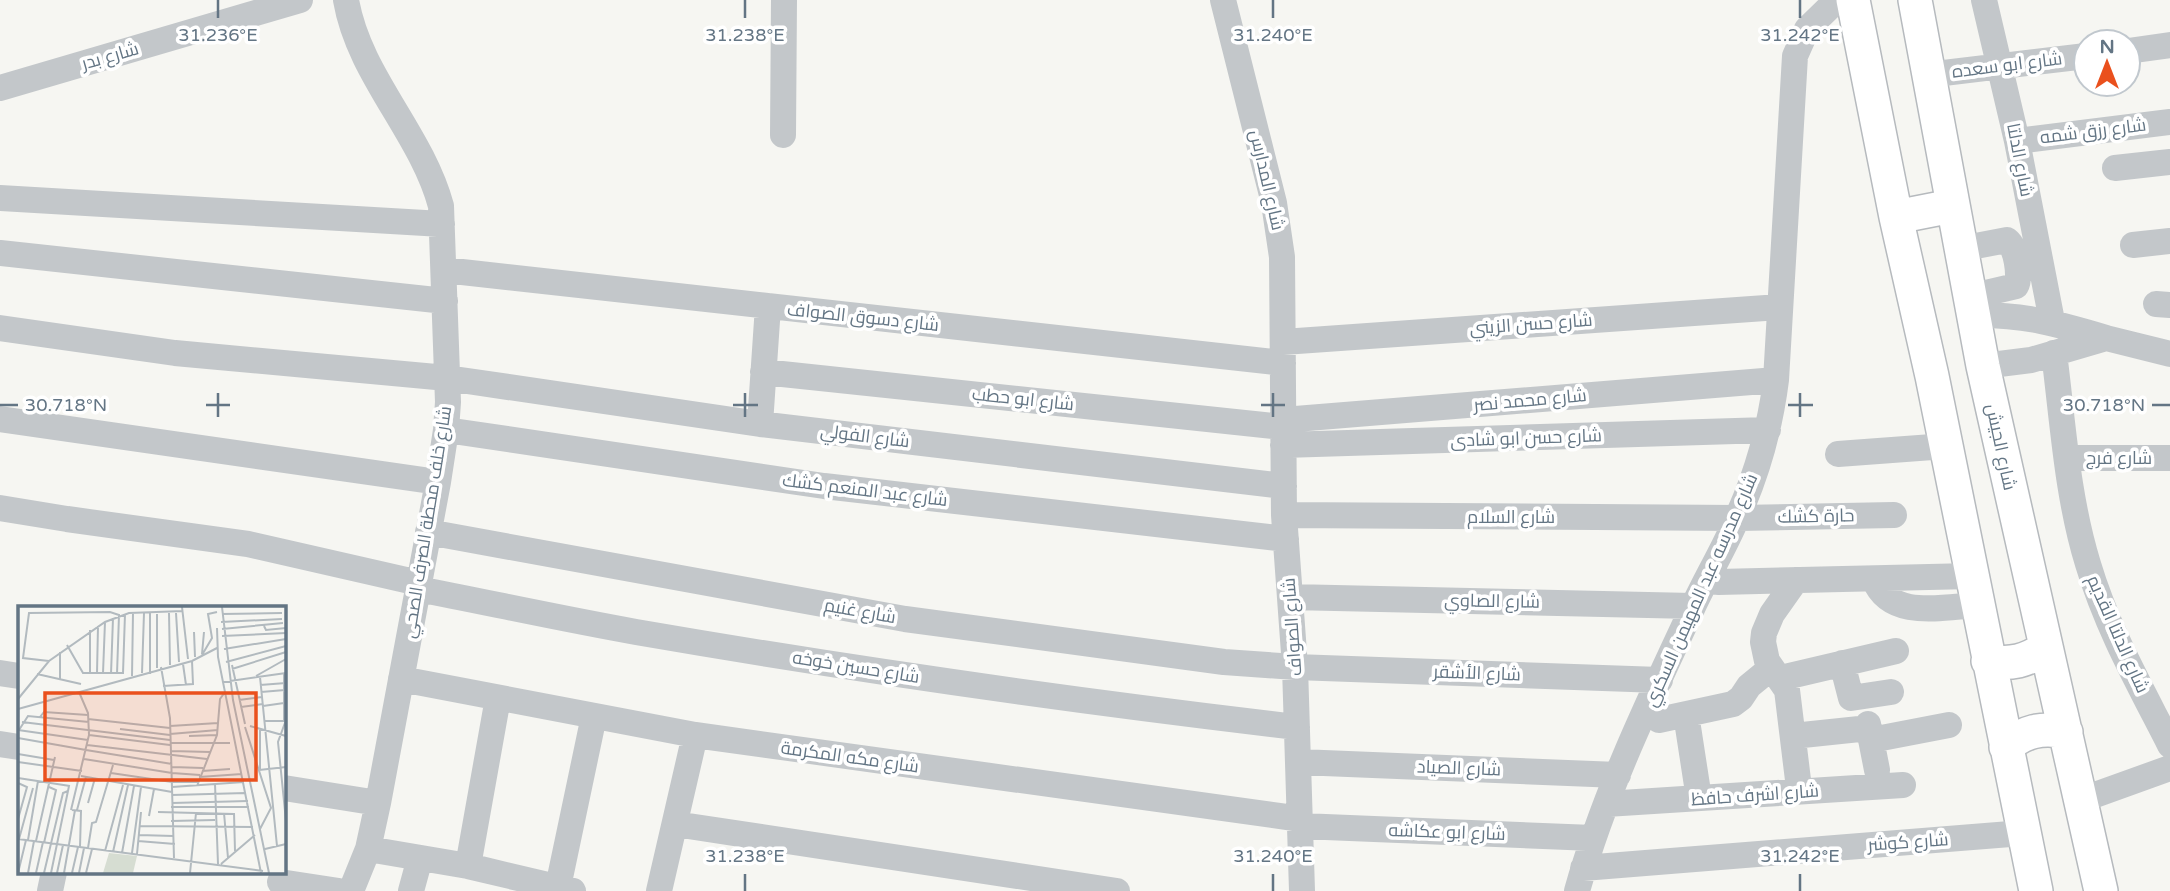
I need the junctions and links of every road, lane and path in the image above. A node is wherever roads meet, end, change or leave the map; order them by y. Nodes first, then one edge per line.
1 (300, 0) edge
2 (345, 0) edge
3 (784, 0) edge
4 (1223, 0) edge
5 (1837, 0) edge
6 (1853, 0) edge
7 (1914, 0) edge
8 (1984, 0) edge
9 (2170, 46) edge
10 (2142, 49) edge
11 (2072, 57) edge
12 (2000, 66) junction
13 (1927, 75) junction
14 (0, 88) edge
15 (2170, 122) edge
16 (783, 135) dead end
17 (2017, 141) junction
18 (2170, 162) edge
19 (2115, 168) dead end
20 (0, 198) edge
21 (1952, 206) junction
22 (1896, 218) junction
23 (442, 225) junction
24 (2170, 241) edge
25 (2133, 245) dead end
26 (1960, 249) junction
27 (0, 253) edge
28 (443, 270) junction
29 (445, 301) junction
30 (768, 306) junction
31 (1971, 306) junction
32 (1780, 307) junction
33 (2052, 321) junction
34 (0, 328) edge
35 (2106, 338) junction
36 (1283, 353) junction
37 (2053, 353) junction
38 (2170, 354) edge
39 (1983, 366) junction
40 (763, 372) junction
41 (1933, 376) junction
42 (447, 378) junction
43 (1776, 380) junction
44 (0, 419) edge
45 (760, 424) junction
46 (446, 430) junction
47 (1768, 430) junction
48 (1283, 431) junction
49 (1946, 446) junction
50 (1838, 454) dead end
51 (2067, 458) junction
52 (2170, 458) edge
53 (438, 482) junction
54 (1284, 486) junction
55 (0, 508) edge
56 (1894, 515) dead end
57 (1738, 518) junction
58 (1285, 527) junction
59 (428, 531) junction
60 (1796, 580) junction
61 (1718, 582) dead end
62 (418, 586) junction
63 (1975, 591) junction
64 (1290, 597) junction
65 (1693, 606) junction
66 (2045, 648) junction
67 (1896, 651) dead end
68 (1988, 661) junction
69 (1842, 663) junction
70 (1295, 667) junction
71 (0, 673) edge
72 (1776, 673) junction
73 (18, 676) edge
74 (401, 679) junction
75 (1660, 680) junction
76 (1891, 692) dead end
77 (498, 698) junction
78 (1863, 698) junction
79 (1686, 714) junction
80 (594, 716) junction
81 (1659, 720) dead end
82 (1949, 725) dead end
83 (1297, 727) junction
84 (2066, 732) junction
85 (1870, 734) junction
86 (695, 735) junction
87 (1793, 736) junction
88 (0, 744) edge
89 (2170, 745) edge
90 (18, 747) edge
91 (2006, 747) junction
92 (1299, 762) junction
93 (2170, 768) edge
94 (1877, 770) dead end
95 (1618, 775) junction
96 (1798, 780) dead end
97 (1903, 785) dead end
98 (285, 788) edge
99 (1698, 792) dead end
100 (2081, 800) junction
101 (378, 803) junction
102 (1606, 804) junction
103 (1301, 823) junction
104 (675, 824) junction
105 (2023, 833) junction
106 (1593, 838) junction
107 (368, 849) junction
108 (420, 858) junction
109 (468, 866) junction
110 (1580, 879) edge
111 (280, 882) dead end
112 (509, 884) edge
113 (565, 889) edge
114 (339, 891) edge
115 (351, 891) edge
116 (411, 891) edge
117 (659, 891) edge
118 (1117, 891) edge
119 (1302, 891) edge
120 (2036, 891) edge
121 (2101, 891) edge

1 - 14 street, شارع بدر
2 - 23 street, شارع خلف محطة الصرف الصحي
3 - 16 street
4 - 36 street, شارع المدارس
5 - 32 street, شارع مدرسه عبد المهيمن السكري
6 - 22 main road
7 - 13 main road, شارع الجيش
8 - 12 street, شارع الدلتا
9 - 10 street
11 - 12 street, شارع ابو سعده
12 - 13 street, شارع ابو سعده
12 - 17 street, شارع الدلتا
13 - 21 main road, شارع الجيش
15 - 17 street, شارع رزق شمه
17 - 33 street, شارع الدلتا
18 - 19 street
20 - 23 street
21 - 22 main road
21 - 26 main road, شارع الجيش
22 - 41 main road
23 - 28 street, شارع خلف محطة الصرف الصحي
24 - 25 street
26 - 31 main road, شارع الجيش
26 - 31 street
27 - 29 street
28 - 29 street, شارع خلف محطة الصرف الصحي
28 - 30 street, شارع دسوق الصواف
29 - 42 street, شارع خلف محطة الصرف الصحي
30 - 36 street, شارع دسوق الصواف
30 - 40 street
31 - 33 street
31 - 39 main road, شارع الجيش
32 - 36 street, شارع حسن الزيني
32 - 43 street, شارع مدرسه عبد المهيمن السكري
33 - 35 street
34 - 42 street, شارع الفولي
35 - 37 street
35 - 38 street
36 - 48 street, شارع الصواف
37 - 39 street
37 - 51 street, شارع الدلتا القديم
39 - 41 main road
39 - 66 main road, شارع الجيش
40 - 45 street
40 - 48 street, شارع ابو حطب
41 - 49 main road
42 - 45 street, شارع الفولي
42 - 46 street, شارع خلف محطة الصرف الصحي
43 - 47 street, شارع مدرسه عبد المهيمن السكري
43 - 48 street, شارع محمد نصر
44 - 53 street
45 - 54 street, شارع الفولي
46 - 53 street, شارع خلف محطة الصرف الصحي
46 - 58 street, شارع عبد المنعم كشك
47 - 48 street, شارع حسن ابو شادى
47 - 57 street, شارع مدرسه عبد المهيمن السكري
48 - 54 street, شارع الصواف
49 - 50 street
49 - 63 main road
51 - 52 street, شارع فرج
51 - 89 street, شارع الدلتا القديم
53 - 59 street, شارع خلف محطة الصرف الصحي
54 - 58 street, شارع الصواف
55 - 62 street, شارع حسين خوخه
56 - 57 street, حارة كشك
57 - 58 street, شارع السلام
57 - 65 street, شارع مدرسه عبد المهيمن السكري
58 - 64 street, شارع الصواف
59 - 62 street, شارع خلف محطة الصرف الصحي
59 - 70 street, شارع غنيم
60 - 61 street
60 - 63 street
60 - 72 street
62 - 74 street, شارع خلف محطة الصرف الصحي
62 - 83 street, شارع حسين خوخه
63 - 68 main road
64 - 65 street, شارع الصاوي
64 - 70 street, شارع الصواف
65 - 75 street, شارع مدرسه عبد المهيمن السكري
66 - 68 main road
66 - 84 main road, شارع الجيش
67 - 69 street
68 - 91 main road
69 - 72 street
69 - 78 street
70 - 75 street, شارع الأشقر
70 - 83 street, شارع الصواف
71 - 73 street
72 - 79 street
72 - 87 street
74 - 77 street, شارع مكه المكرمة
74 - 101 street, شارع خلف محطة الصرف الصحي
75 - 95 street, شارع مدرسه عبد المهيمن السكري
76 - 78 street
77 - 80 street, شارع مكه المكرمة
77 - 109 street
78 - 85 street
79 - 81 street
79 - 99 street
80 - 86 street, شارع مكه المكرمة
80 - 113 street
82 - 85 street
83 - 92 street, شارع الصواف
84 - 91 main road
84 - 100 main road, شارع الجيش
85 - 87 street
85 - 94 street
86 - 103 street, شارع مكه المكرمة
86 - 104 street
87 - 96 street
88 - 90 street
91 - 105 main road
92 - 95 street, شارع الصياد
92 - 103 street, شارع الصواف
93 - 100 street
95 - 102 street, شارع مدرسه عبد المهيمن السكري
97 - 102 street, شارع اشرف حافظ
98 - 101 street
100 - 121 main road, شارع الجيش
101 - 107 street, شارع خلف محطة الصرف الصحي
102 - 106 street, شارع مدرسه عبد المهيمن السكري
103 - 106 street, شارع ابو عكاشه
103 - 119 street, شارع الصواف
104 - 117 street
104 - 118 street
105 - 110 street, شارع كوشر
105 - 120 main road
106 - 110 street, شارع مدرسه عبد المهيمن السكري
107 - 108 street
107 - 115 street, شارع خلف محطة الصرف الصحي
108 - 109 street
108 - 116 street
109 - 112 street
111 - 114 street
112 - 113 street

